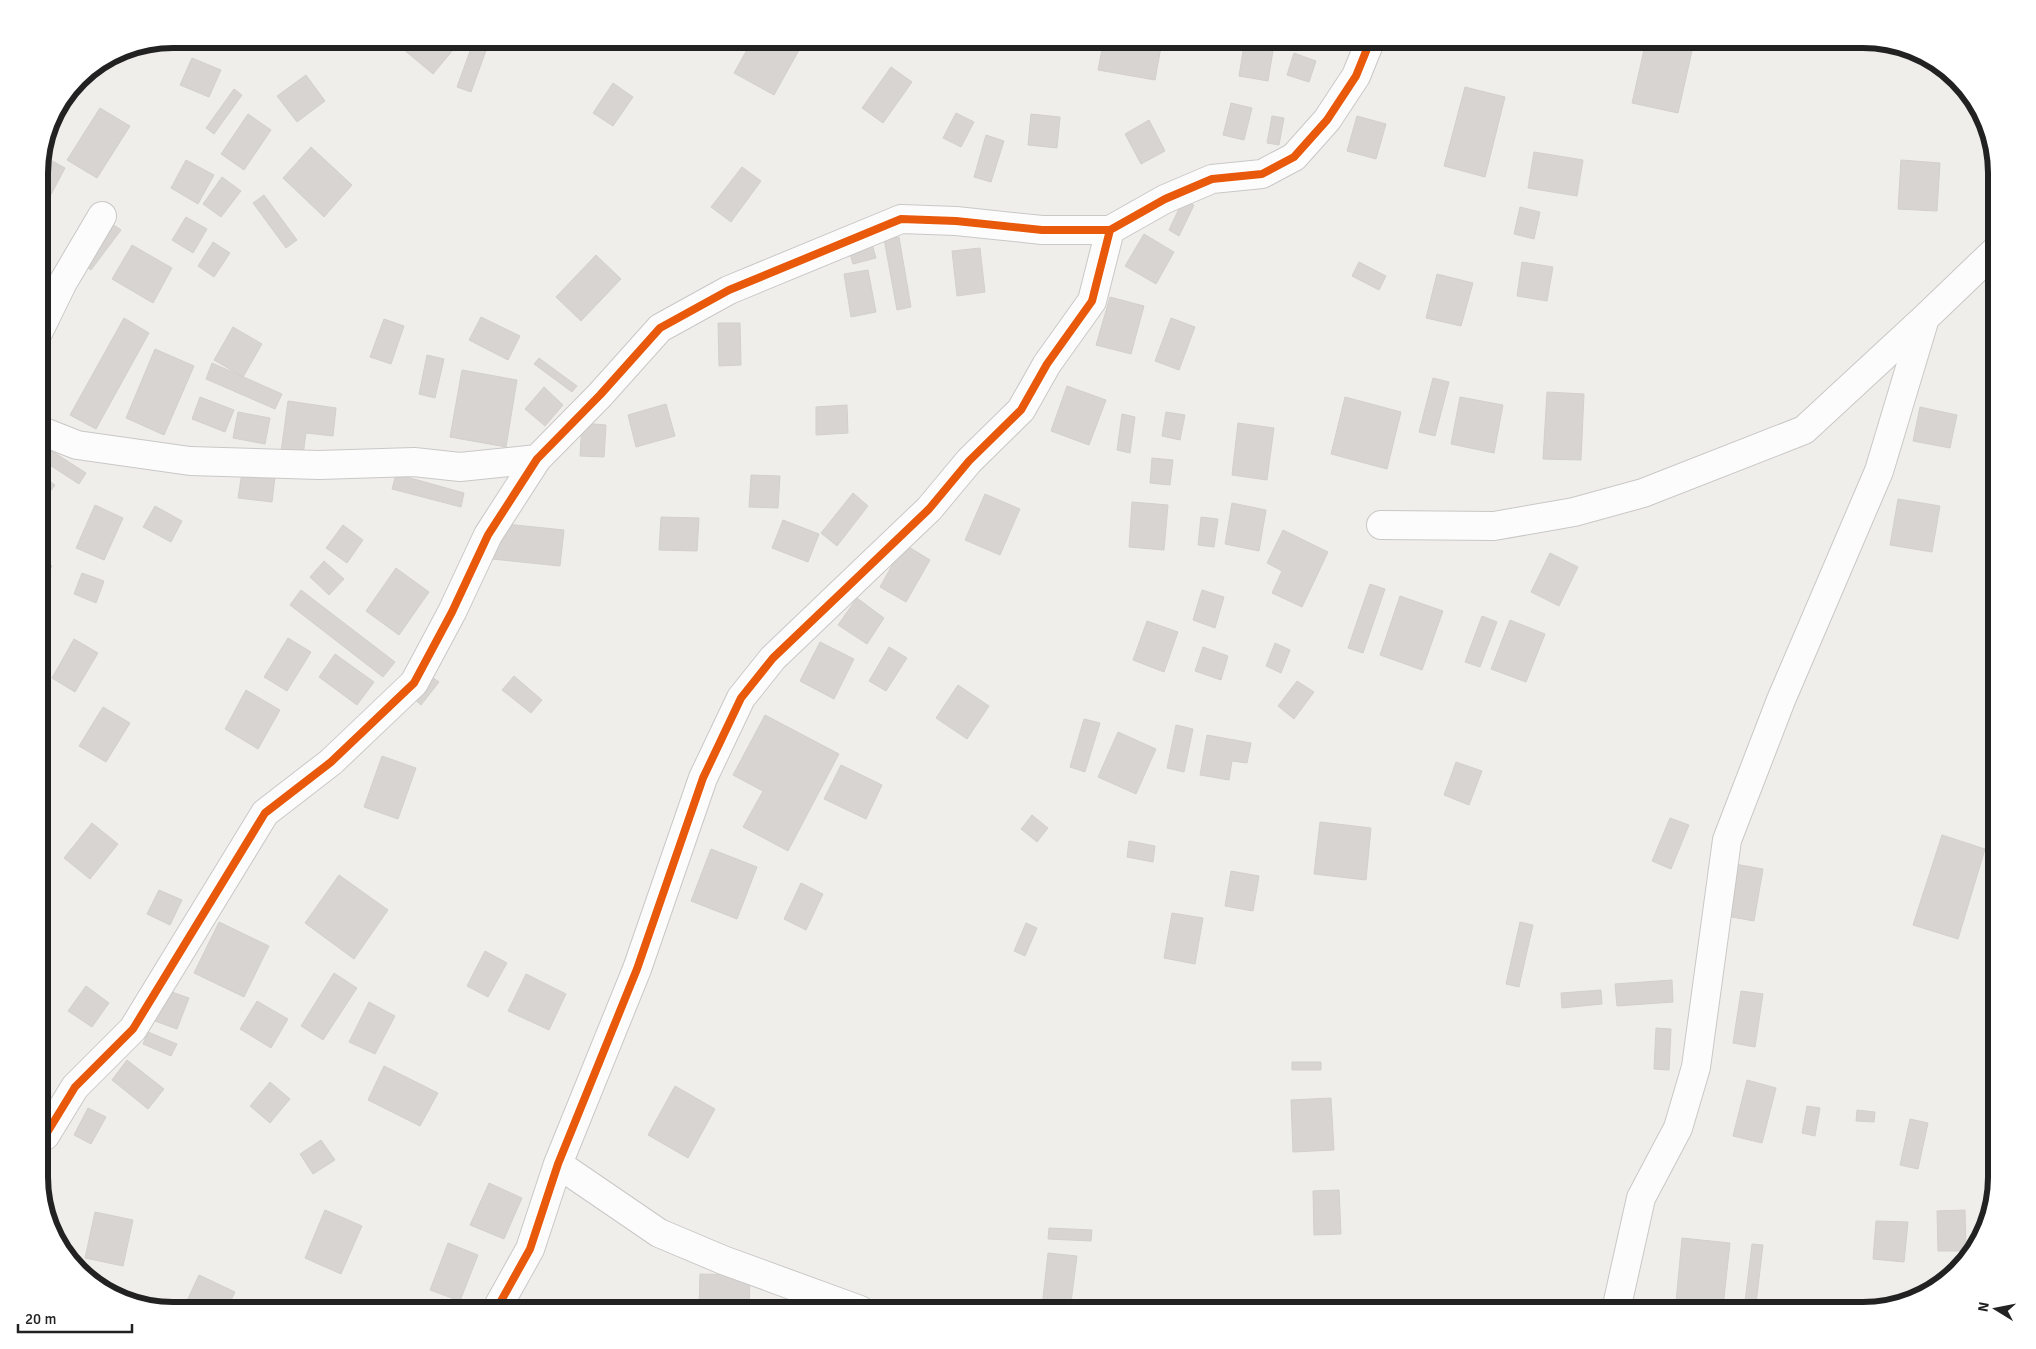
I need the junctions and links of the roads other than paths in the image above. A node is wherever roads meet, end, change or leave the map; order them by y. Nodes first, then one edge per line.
1 (1367, 47) edge
2 (102, 216) dead end
3 (1110, 230) junction
4 (1988, 258) edge
5 (48, 313) edge
6 (1925, 318) junction
7 (48, 434) edge
8 (537, 459) junction
9 (1381, 526) dead end
10 (48, 1131) edge
11 (558, 1164) junction
12 (500, 1302) edge
13 (838, 1302) edge
14 (1618, 1302) edge

1 - 3 street
2 - 5 street
3 - 8 street
3 - 11 street
4 - 6 street
6 - 9 street
6 - 14 street
7 - 8 street
8 - 10 street
11 - 12 street
11 - 13 street

